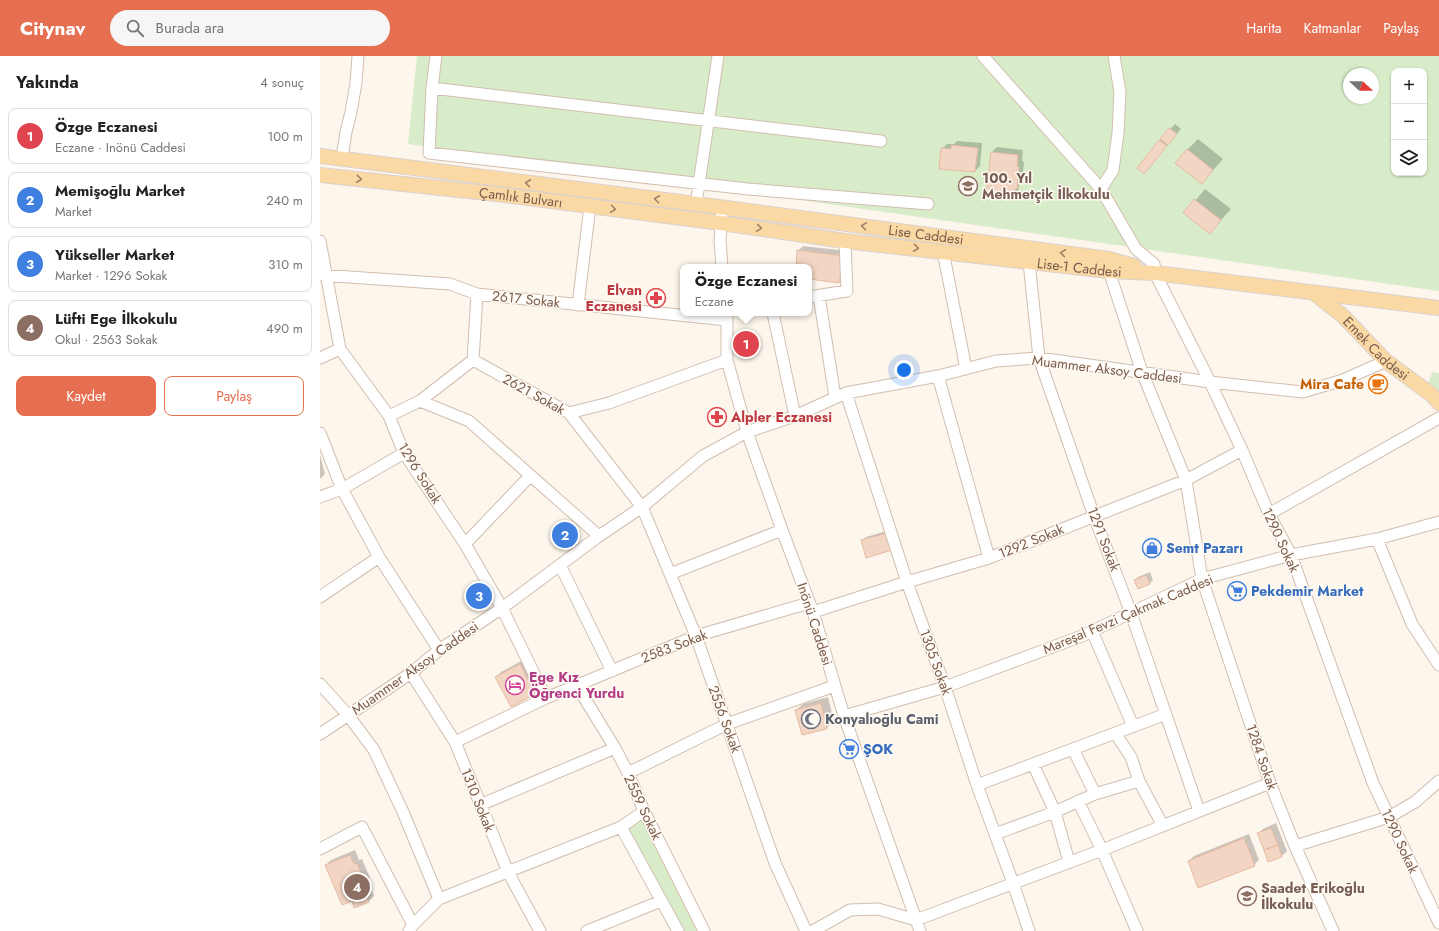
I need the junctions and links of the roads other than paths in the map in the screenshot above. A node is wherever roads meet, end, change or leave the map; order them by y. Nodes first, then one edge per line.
1 (358, 56) edge
2 (436, 56) edge
3 (718, 56) edge
4 (983, 56) edge
5 (1114, 56) edge
6 (432, 88) junction
7 (708, 122) junction
8 (881, 141) dead end
9 (320, 156) edge
10 (342, 158) junction
11 (320, 175) edge
12 (699, 183) junction
13 (1101, 190) junction
14 (696, 204) junction
15 (928, 204) dead end
16 (590, 206) junction
17 (722, 208) junction
18 (720, 223) junction
19 (320, 241) edge
20 (845, 241) junction
21 (942, 251) junction
22 (1029, 262) junction
23 (722, 264) edge
24 (1109, 271) junction
25 (1155, 273) junction
26 (323, 275) edge
27 (1314, 293) junction
28 (477, 294) junction
29 (814, 297) edge
30 (1345, 297) junction
31 (578, 305) junction
32 (1439, 308) edge
33 (1337, 312) junction
34 (680, 313) edge
35 (715, 316) edge
36 (774, 316) edge
37 (727, 317) edge
38 (340, 349) junction
39 (320, 358) edge
40 (1038, 358) junction
41 (473, 360) junction
42 (728, 360) junction
43 (1386, 360) junction
44 (966, 369) junction
45 (1142, 372) junction
46 (938, 376) junction
47 (1210, 382) junction
48 (846, 393) junction
49 (835, 398) junction
50 (420, 401) junction
51 (1439, 402) edge
52 (569, 413) junction
53 (390, 416) junction
54 (795, 416) junction
55 (1439, 418) edge
56 (747, 432) junction
57 (320, 433) edge
58 (1242, 450) junction
59 (404, 453) junction
60 (530, 476) junction
61 (1186, 480) junction
62 (342, 489) junction
63 (320, 497) edge
64 (642, 507) junction
65 (1269, 514) junction
66 (1094, 516) junction
67 (1439, 522) edge
68 (782, 530) junction
69 (599, 536) junction
70 (1377, 539) junction
71 (465, 544) junction
72 (1291, 555) junction
73 (379, 557) junction
74 (988, 558) junction
75 (560, 565) junction
76 (670, 574) junction
77 (1202, 579) junction
78 (907, 582) junction
79 (320, 597) edge
80 (811, 607) junction
81 (502, 608) junction
82 (1131, 613) junction
83 (1092, 631) junction
84 (696, 636) junction
85 (438, 650) junction
86 (1439, 664) edge
87 (612, 671) junction
88 (411, 672) junction
89 (320, 684) edge
90 (577, 686) junction
91 (834, 686) junction
92 (945, 687) junction
93 (546, 698) junction
94 (1166, 714) junction
95 (348, 715) junction
96 (844, 716) junction
97 (727, 724) junction
98 (1133, 726) junction
99 (1115, 733) junction
100 (320, 734) edge
101 (455, 742) junction
102 (615, 748) junction
103 (1073, 749) junction
104 (1033, 764) junction
105 (628, 773) junction
106 (1138, 781) junction
107 (1439, 781) edge
108 (1270, 783) junction
109 (977, 785) junction
110 (1095, 794) junction
111 (1078, 801) junction
112 (480, 805) junction
113 (644, 811) junction
114 (1199, 811) junction
115 (1055, 812) junction
116 (1389, 817) junction
117 (1162, 826) junction
118 (621, 827) junction
119 (995, 834) junction
120 (1295, 846) junction
121 (320, 849) edge
122 (1102, 850) junction
123 (1069, 862) junction
124 (508, 872) junction
125 (1013, 883) junction
126 (439, 899) junction
127 (661, 901) junction
128 (916, 920) junction
129 (1439, 923) edge
130 (411, 928) edge
131 (540, 931) edge
132 (587, 931) edge
133 (678, 931) edge
134 (704, 931) edge
135 (806, 931) edge
136 (813, 931) edge
137 (920, 931) edge
138 (1029, 931) edge
139 (1137, 931) edge
140 (1333, 931) edge

1 - 10 street
2 - 6 street
3 - 7 street
4 - 13 street, 1290 Sokak
5 - 13 street
6 - 7 street
6 - 12 street
7 - 8 street
7 - 12 street
9 - 10 main road, Çamlık Bulvarı
14 -> 10 main road, Çamlık Bulvarı
11 -> 16 main road, Çamlık Bulvarı
12 - 14 street
12 - 15 street
13 - 25 street, 1290 Sokak
14 - 17 main road, Lise Caddesi
16 -> 18 main road, Çamlık Bulvarı
16 - 31 street
17 - 18 street
25 -> 17 main road, Lise Caddesi
18 -> 20 main road, Lise-1 Caddesi
18 - 23 street
19 - 26 street, 1296 Sokak
20 -> 21 main road, Lise-1 Caddesi
20 - 29 street
21 - 22 main road, Lise-1 Caddesi
21 - 44 street
22 - 24 main road, Lise-1 Caddesi
22 - 40 street, 1291 Sokak
24 - 25 main road, Lise-1 Caddesi
24 - 45 street, 1284 Sokak
25 - 27 main road, Lise-1 Caddesi
25 - 47 street, 1290 Sokak
26 - 28 street, 2617 Sokak
26 - 38 street, 1296 Sokak
27 - 30 main road, Lise-1 Caddesi
27 - 33 main road, Emek Caddesi
28 - 31 street, 2617 Sokak
28 - 41 street
29 - 49 street
30 - 32 main road, Lise-1 Caddesi
30 - 33 street
31 - 34 street, 2617 Sokak
33 - 43 main road, Emek Caddesi
35 - 37 street, 2617 Sokak
36 - 54 street
37 - 42 street, Inönü Caddesi
38 - 39 street
38 - 53 street, 1296 Sokak
40 - 44 street, Muammer Aksoy Caddesi
40 - 45 street, Muammer Aksoy Caddesi
40 - 66 street, 1291 Sokak
41 - 50 street
41 - 52 street, 2621 Sokak
42 - 52 street
42 - 56 street, Inönü Caddesi
43 - 47 street, Muammer Aksoy Caddesi
43 - 51 main road, Emek Caddesi
44 - 46 street, Muammer Aksoy Caddesi
45 - 47 street, Muammer Aksoy Caddesi
45 - 61 street, 1284 Sokak
46 - 48 street, Muammer Aksoy Caddesi
46 - 74 street
47 - 58 street, 1290 Sokak
48 - 49 street, Muammer Aksoy Caddesi
48 - 78 street, 1305 Sokak
49 - 54 street, Muammer Aksoy Caddesi
50 - 53 street
50 - 60 street
52 - 64 street, 2621 Sokak
53 - 59 street, 1296 Sokak
54 - 56 street, Muammer Aksoy Caddesi
55 - 65 street
56 - 64 street, Muammer Aksoy Caddesi
56 - 68 street, Inönü Caddesi
57 - 62 street
58 - 61 street, 1292 Sokak
58 - 65 street, 1290 Sokak
59 - 62 street
59 - 71 street, 1296 Sokak
60 - 69 street
60 - 71 street
61 - 66 street, 1292 Sokak
61 - 77 street, 1284 Sokak
62 - 63 street
62 - 73 street
64 - 69 street, Muammer Aksoy Caddesi
64 - 76 street, 2556 Sokak
65 - 72 street, 1290 Sokak
66 - 74 street, 1292 Sokak
66 - 82 street, 1291 Sokak
67 - 70 street, Mareşal Fevzi Çakmak Caddesi
68 - 76 street
68 - 80 street, Inönü Caddesi
69 - 75 street, Muammer Aksoy Caddesi
70 - 72 street, Mareşal Fevzi Çakmak Caddesi
70 - 86 street
71 - 81 street, 1296 Sokak
72 - 77 street, Mareşal Fevzi Çakmak Caddesi
72 - 116 street, 1290 Sokak
73 - 79 street
73 - 85 street
74 - 78 street, 1292 Sokak
75 - 81 street, Muammer Aksoy Caddesi
75 - 87 street
76 - 84 street, 2556 Sokak
77 - 82 street, Mareşal Fevzi Çakmak Caddesi
77 - 108 street, 1284 Sokak
78 - 80 street, 1292 Sokak
78 - 92 street, 1305 Sokak
80 - 84 street, 2583 Sokak
80 - 91 street, Inönü Caddesi
81 - 85 street, Muammer Aksoy Caddesi
81 - 93 street, 1296 Sokak
82 - 83 street, Mareşal Fevzi Çakmak Caddesi
82 - 94 street, 1291 Sokak
83 - 92 street, Mareşal Fevzi Çakmak Caddesi
83 - 98 street
84 - 87 street, 2583 Sokak
84 - 97 street, 2556 Sokak
85 - 88 street, Muammer Aksoy Caddesi
87 - 90 street, 2583 Sokak
88 - 95 street, Muammer Aksoy Caddesi
88 - 101 street, 1310 Sokak
89 - 95 street
90 - 93 street, 2583 Sokak
90 - 102 street, 2559 Sokak
91 - 96 street, Inönü Caddesi
91 - 97 street
92 - 96 street, Mareşal Fevzi Çakmak Caddesi
92 - 109 street, 1305 Sokak
93 - 101 street, 2583 Sokak
94 - 98 street
94 - 114 street, 1291 Sokak
95 - 100 street, Muammer Aksoy Caddesi
95 - 126 street
96 - 128 street, Inönü Caddesi
97 - 105 street
97 - 135 street, 2556 Sokak
98 - 99 street
99 - 103 street
99 - 106 street
101 - 112 street, 1310 Sokak
102 - 105 street, 2559 Sokak
102 - 112 street
103 - 104 street
103 - 110 street
104 - 109 street
104 - 115 street
105 - 113 street, 2559 Sokak
106 - 110 street
106 - 117 street
107 - 116 street
108 - 114 street
108 - 120 street, 1284 Sokak
109 - 119 street, 1305 Sokak
110 - 111 street
111 - 115 street
111 - 122 street
112 - 124 street, 1310 Sokak
113 - 118 street
113 - 134 street, 2559 Sokak
114 - 117 street
115 - 119 street
115 - 123 street
116 - 120 street
116 - 129 street, 1290 Sokak
117 - 122 street
118 - 124 street
118 - 127 street, 2559 Sokak
119 - 125 street, 1305 Sokak
120 - 140 street, 1284 Sokak
121 - 130 street
122 - 123 street
122 - 139 street
123 - 125 street
124 - 126 street
124 - 131 street, 1310 Sokak
125 - 128 street
125 - 138 street, 1305 Sokak
126 - 130 street
127 - 132 street
127 - 133 street, 2559 Sokak
128 - 136 street
128 - 137 street, Inönü Caddesi

